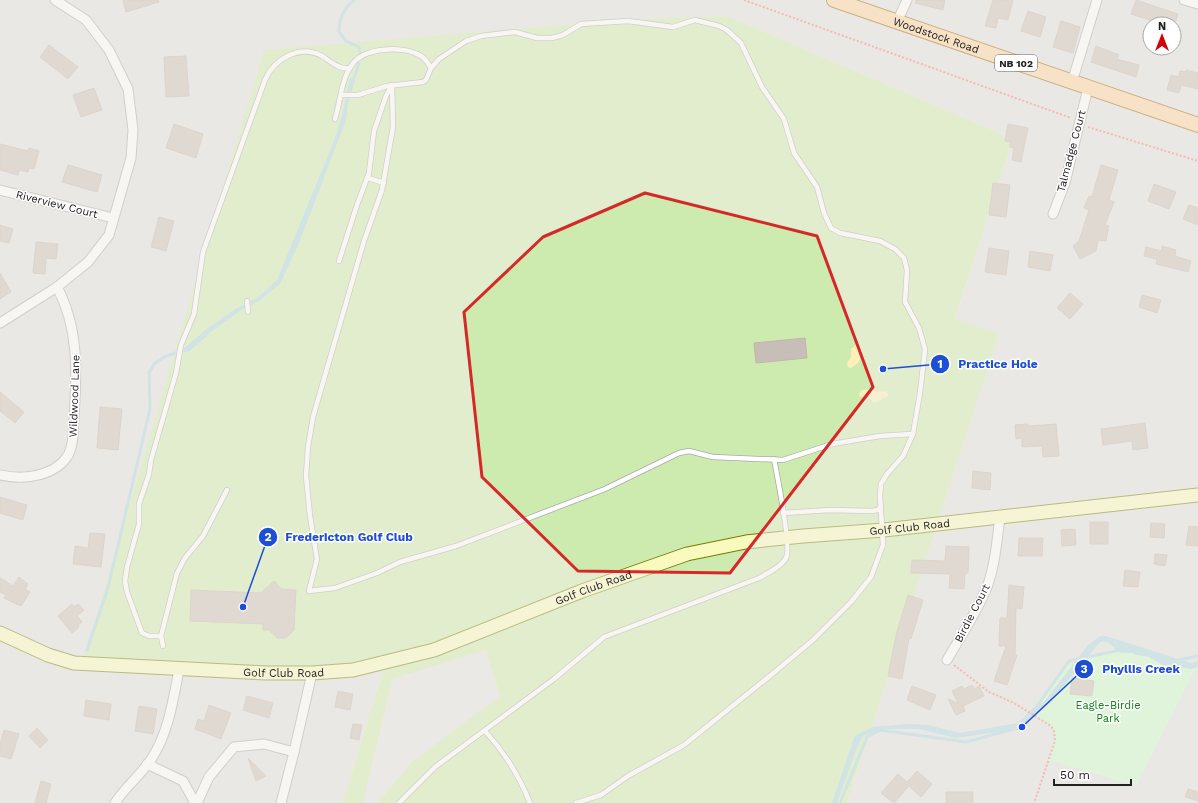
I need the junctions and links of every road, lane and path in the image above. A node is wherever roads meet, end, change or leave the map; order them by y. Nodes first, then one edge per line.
1 (55, 0) edge
2 (744, 0) edge
3 (834, 0) edge
4 (907, 0) edge
5 (1097, 0) edge
6 (1184, 0) edge
7 (1198, 4) edge
8 (898, 22) junction
9 (350, 68) junction
10 (431, 68) junction
11 (1072, 82) junction
12 (392, 85) junction
13 (1088, 88) junction
14 (342, 95) junction
15 (335, 119) dead end
16 (1078, 124) junction
17 (1198, 125) edge
18 (1198, 161) edge
19 (368, 178) junction
20 (384, 183) junction
21 (0, 190) edge
22 (1053, 214) dead end
23 (113, 218) junction
24 (339, 261) dead end
25 (57, 287) junction
26 (247, 301) dead end
27 (248, 312) dead end
28 (0, 324) edge
29 (913, 434) junction
30 (774, 459) junction
31 (0, 475) edge
32 (227, 490) dead end
33 (1198, 495) edge
34 (881, 506) junction
35 (783, 513) junction
36 (1000, 517) junction
37 (884, 530) junction
38 (786, 538) junction
39 (0, 633) edge
40 (161, 636) junction
41 (163, 646) dead end
42 (947, 660) joint
43 (179, 670) junction
44 (312, 673) junction
45 (485, 731) junction
46 (294, 752) junction
47 (148, 764) junction
48 (115, 803) edge
49 (196, 803) edge
50 (281, 803) edge
51 (400, 803) edge
52 (530, 803) edge
53 (576, 803) edge
54 (1034, 803) edge

1 - 23 street
2 - 16 path
3 - 8 main road, Woodstock Road / NB 102
4 - 8 street
5 - 11 street
6 - 7 street
8 - 11 main road, Woodstock Road / NB 102
9 - 10 lane
9 - 14 lane
9 - 40 lane
10 - 12 lane
10 - 29 lane
11 - 13 main road, Woodstock Road / NB 102
12 - 14 lane
12 - 19 lane
12 - 20 lane
13 - 16 street, Talmadge Court
13 - 17 main road, Woodstock Road / NB 102
14 - 15 lane
16 - 18 path
16 - 22 street, Talmadge Court
19 - 20 lane
19 - 24 lane
20 - 30 lane
21 - 23 street, Riverview Court
23 - 25 street
25 - 28 street
25 - 31 street, Wildwood Lane
26 - 27 lane
29 - 30 lane
29 - 34 lane
30 - 35 lane
32 - 40 lane
33 - 36 street, Golf Club Road
34 - 35 lane
34 - 37 lane
35 - 38 lane
36 - 37 street, Golf Club Road
36 - 42 street, Birdie Court
37 - 38 street, Golf Club Road
37 - 53 lane
38 - 44 street, Golf Club Road
38 - 45 lane
39 - 43 street, Golf Club Road
40 - 41 lane
42 - 54 path
43 - 44 street, Golf Club Road
43 - 47 street
44 - 46 street
45 - 51 lane
45 - 52 lane
46 - 49 street
46 - 50 street
47 - 48 street
47 - 49 street

